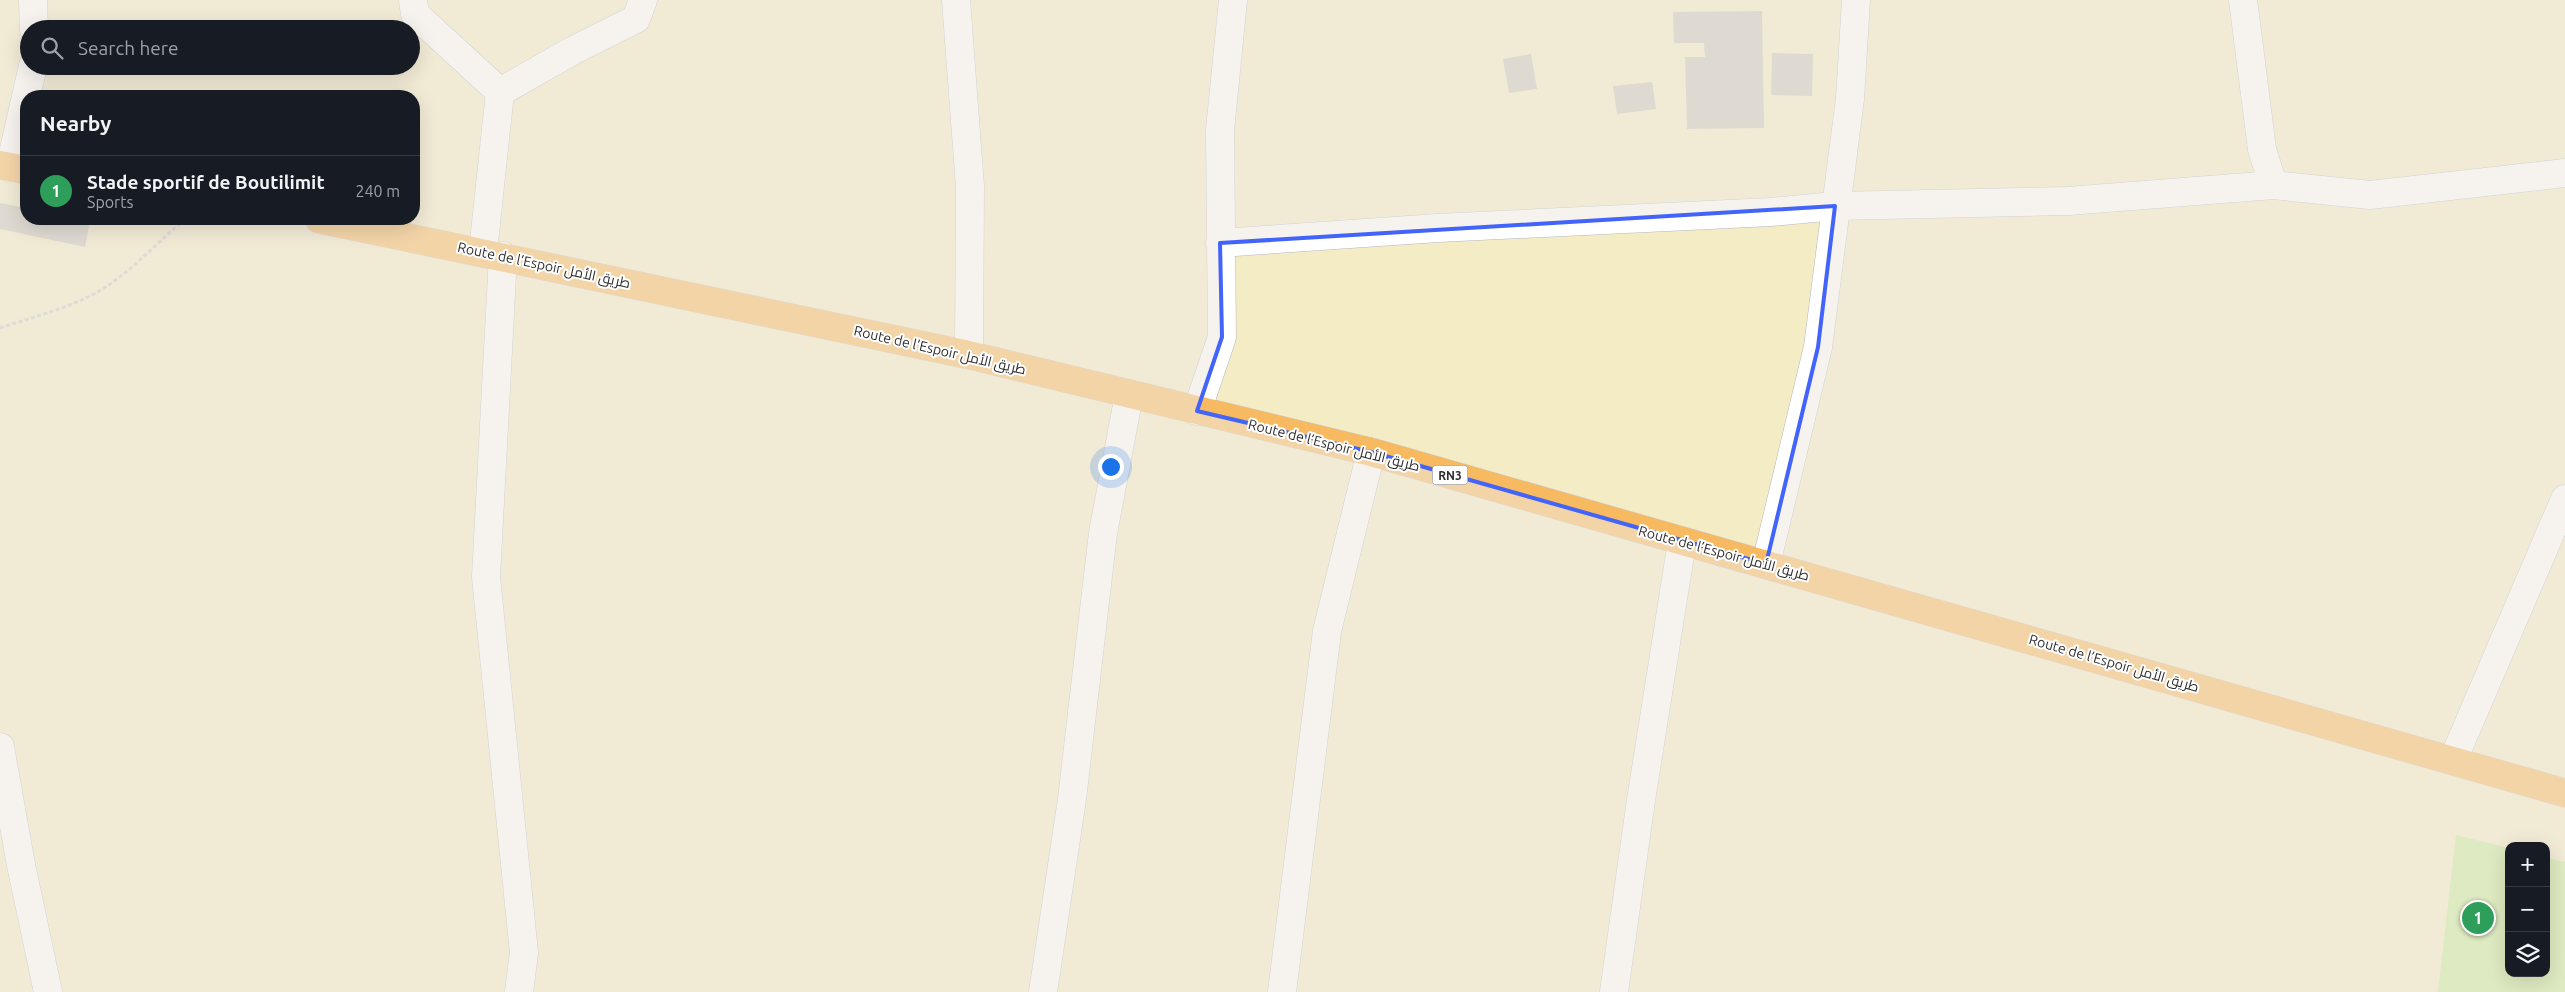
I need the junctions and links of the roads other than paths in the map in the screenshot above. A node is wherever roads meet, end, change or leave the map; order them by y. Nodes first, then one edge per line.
1 (34, 0) edge
2 (413, 0) edge
3 (643, 0) edge
4 (956, 0) edge
5 (1233, 0) edge
6 (1856, 0) edge
7 (2243, 0) edge
8 (34, 20) edge
9 (30, 75) edge
10 (27, 90) edge
11 (500, 92) junction
12 (20, 127) edge
13 (12, 167) edge
14 (2565, 173) edge
15 (2273, 185) junction
16 (1835, 206) junction
17 (349, 225) edge
18 (1220, 243) junction
19 (493, 254) junction
20 (969, 355) junction
21 (1128, 395) junction
22 (1197, 411) junction
23 (1371, 452) junction
24 (2565, 499) edge
25 (1682, 542) junction
26 (1766, 564) junction
27 (0, 747) edge
28 (2453, 760) junction
29 (2565, 793) edge
30 (48, 992) edge
31 (520, 992) edge
32 (1043, 992) edge
33 (1282, 992) edge
34 (1614, 992) edge

1 - 8 street
2 - 11 street
3 - 11 street
4 - 20 street
5 - 18 street
6 - 16 street
7 - 15 street
9 - 10 street
11 - 19 street
12 - 13 street
14 - 15 street
15 - 16 street
16 - 18 street
16 - 26 street
17 - 19 highway, Route de l’Espoir طريق الأمل / RN3
18 - 22 street
19 - 20 highway, Route de l’Espoir طريق الأمل / RN3
19 - 31 street
20 - 21 highway, Route de l’Espoir طريق الأمل / RN3
21 - 22 highway, Route de l’Espoir طريق الأمل / RN3
21 - 32 street
22 - 23 highway, Route de l’Espoir طريق الأمل / RN3
23 - 25 highway, Route de l’Espoir طريق الأمل / RN3
23 - 33 street
24 - 28 street
25 - 26 highway, Route de l’Espoir طريق الأمل / RN3
25 - 34 street
26 - 28 highway, Route de l’Espoir طريق الأمل / RN3
27 - 30 street
28 - 29 highway, Route de l’Espoir طريق الأمل / RN3

